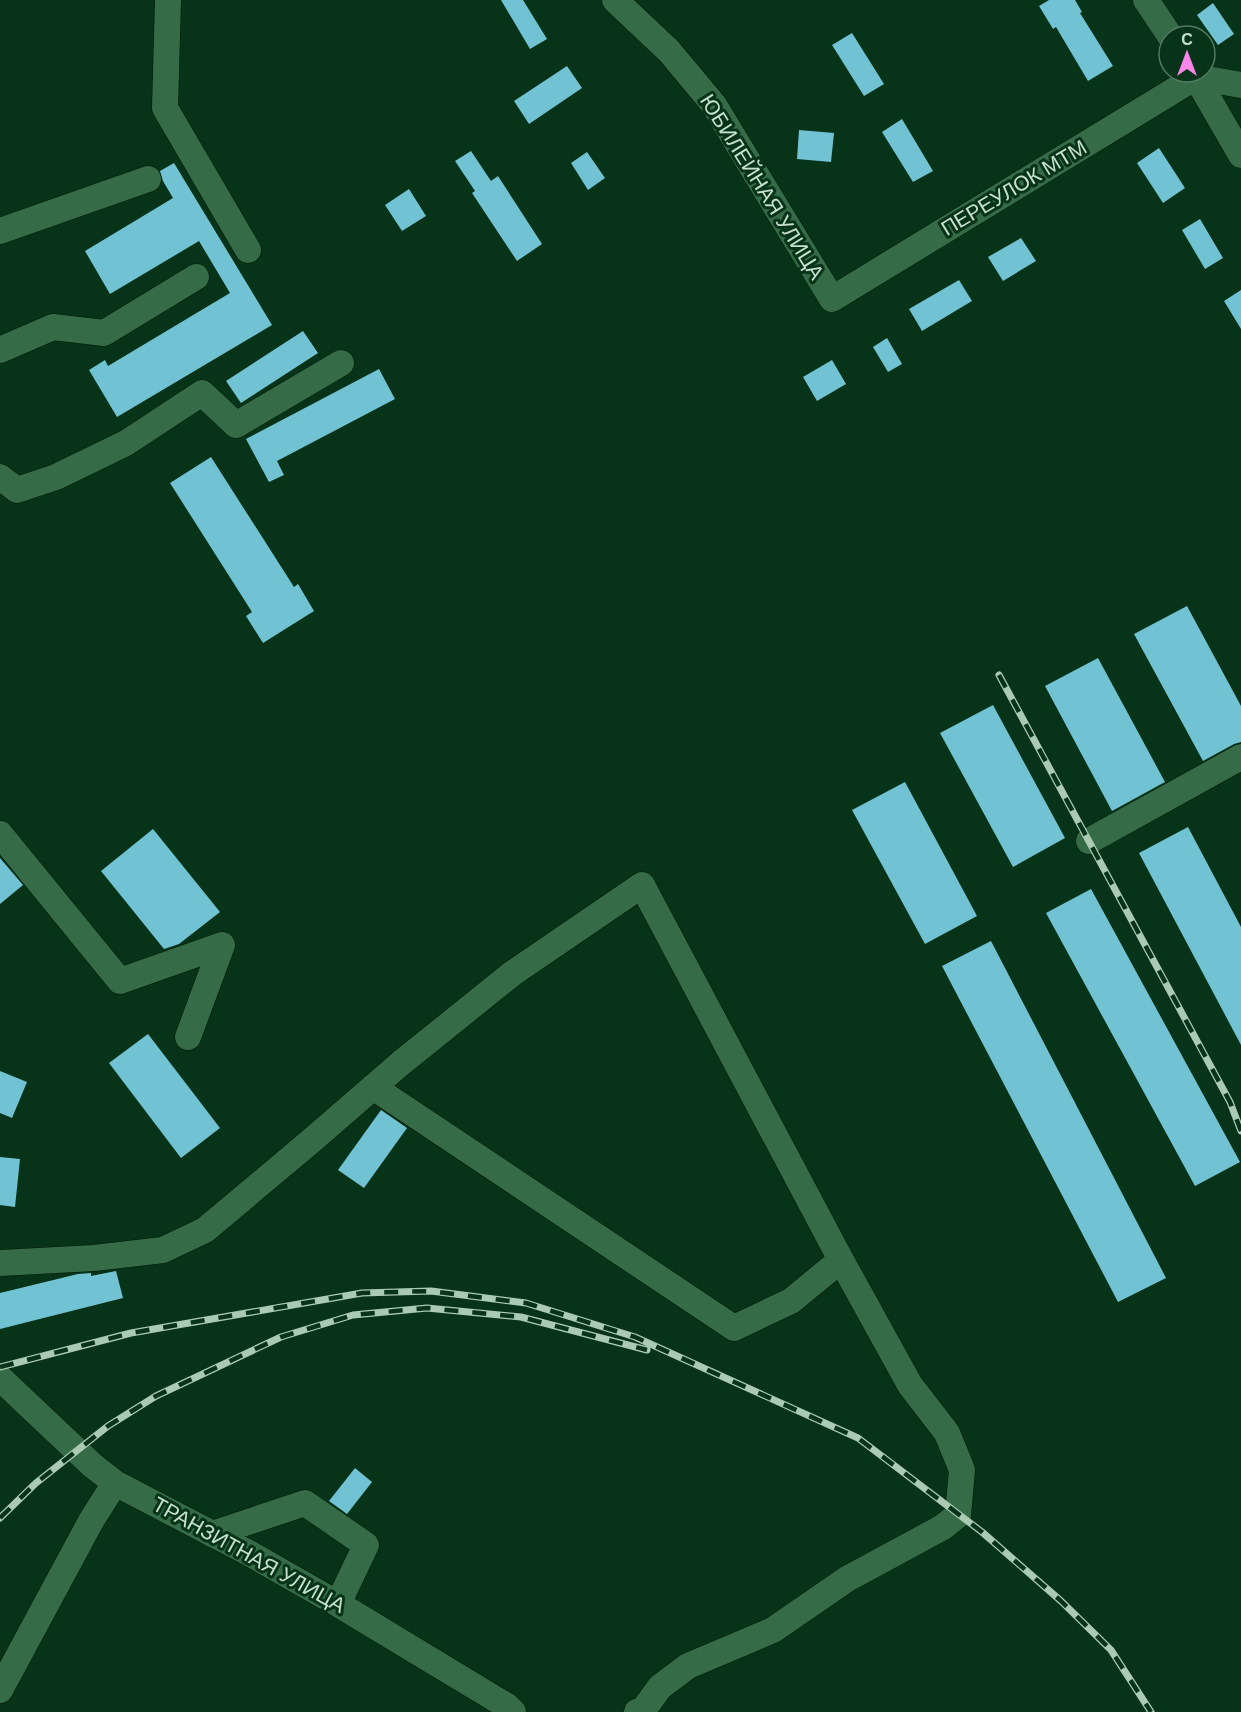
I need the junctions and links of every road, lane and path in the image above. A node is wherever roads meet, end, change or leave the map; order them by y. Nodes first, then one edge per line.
1 (168, 0) edge
2 (615, 0) edge
3 (1146, 0) edge
4 (1162, 24) edge
5 (1217, 79) edge
6 (1179, 84) edge
7 (1201, 84) edge
8 (1241, 85) edge
9 (1241, 155) edge
10 (148, 179) dead end
11 (0, 231) edge
12 (248, 250) dead end
13 (196, 277) dead end
14 (832, 299) joint
15 (0, 350) edge
16 (341, 363) dead end
17 (0, 477) edge
18 (1241, 757) edge
19 (0, 834) edge
20 (1089, 841) dead end
21 (189, 1037) dead end
22 (373, 1087) junction
23 (841, 1260) junction
24 (0, 1263) edge
25 (0, 1378) edge
26 (115, 1483) junction
27 (212, 1534) junction
28 (338, 1604) junction
29 (0, 1690) edge
30 (513, 1712) edge
31 (637, 1712) edge

1 - 12 street
2 - 14 street, ЮБИЛЕЙНАЯ УЛИЦА
3 - 4 street
5 - 8 street
6 - 14 street, ПЕРЕУЛОК МТМ
7 - 9 street
10 - 11 street
13 - 15 street
16 - 17 street
18 - 20 street
19 - 21 street
22 - 23 street
22 - 23 street
22 - 24 street
23 - 31 street
25 - 26 street, ТРАНЗИТНАЯ УЛИЦА
26 - 27 street, ТРАНЗИТНАЯ УЛИЦА
26 - 29 street
27 - 28 street, ТРАНЗИТНАЯ УЛИЦА
27 - 28 street
28 - 30 street, ТРАНЗИТНАЯ УЛИЦА

